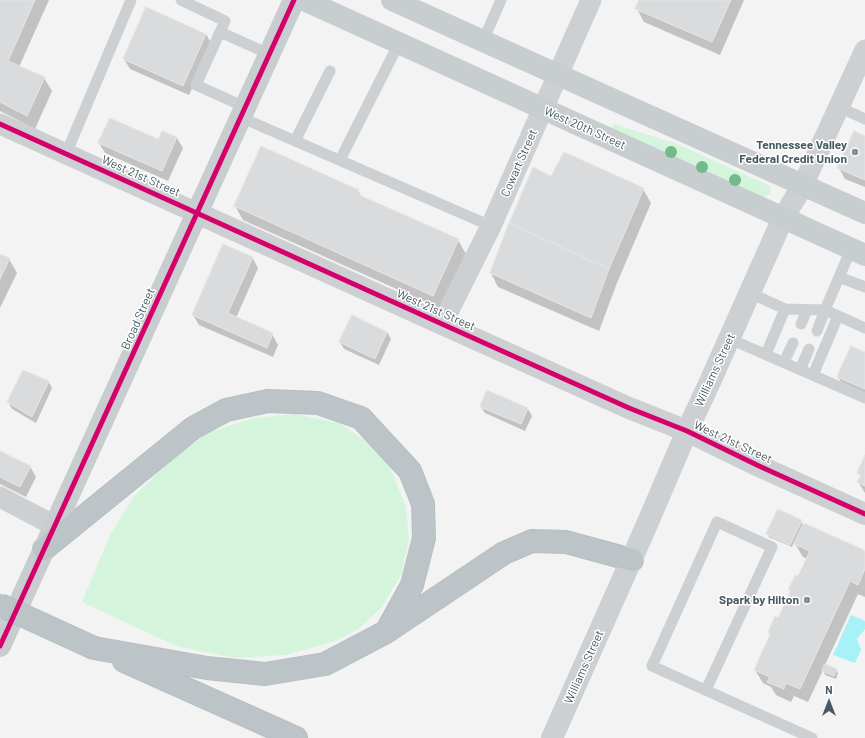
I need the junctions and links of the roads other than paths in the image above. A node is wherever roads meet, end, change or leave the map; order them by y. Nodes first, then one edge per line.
1 (131, 0) edge
2 (181, 0) edge
3 (294, 0) edge
4 (304, 0) edge
5 (392, 0) edge
6 (502, 0) edge
7 (591, 0) edge
8 (220, 32) junction
9 (482, 41) junction
10 (399, 43) junction
11 (865, 50) edge
12 (269, 54) junction
13 (330, 71) dead end
14 (558, 75) junction
15 (839, 107) junction
16 (543, 109) junction
17 (243, 112) junction
18 (865, 119) edge
19 (0, 124) edge
20 (295, 141) junction
21 (66, 154) junction
22 (340, 160) junction
23 (803, 185) junction
24 (197, 212) junction
25 (865, 213) edge
26 (784, 218) junction
27 (491, 226) junction
28 (858, 252) edge
29 (839, 277) junction
30 (865, 288) edge
31 (750, 293) junction
32 (785, 309) junction
33 (807, 310) junction
34 (825, 310) junction
35 (838, 316) junction
36 (442, 324) junction
37 (801, 324) dead end
38 (865, 328) edge
39 (816, 331) dead end
40 (730, 339) junction
41 (793, 342) dead end
42 (809, 350) dead end
43 (766, 354) junction
44 (784, 362) junction
45 (800, 370) junction
46 (813, 375) junction
47 (865, 398) edge
48 (687, 431) junction
49 (0, 497) edge
50 (865, 514) edge
51 (55, 526) junction
52 (44, 549) junction
53 (632, 560) junction
54 (0, 605) edge
55 (386, 632) junction
56 (0, 646) edge
57 (94, 648) junction
58 (706, 690) junction
59 (296, 738) edge
60 (552, 738) edge
61 (812, 738) edge

1 - 21 lane
2 - 8 lane
3 - 12 main road, Broad Street
4 - 10 main road, West 20th Street
5 - 9 main road
6 - 9 lane
7 - 14 street, Cowart Street
8 - 12 lane
8 - 17 lane
9 - 14 main road
10 - 16 main road, West 20th Street
10 - 22 lane
11 - 15 street, Williams Street
12 - 17 main road, Broad Street
13 - 20 lane
14 - 16 street, Cowart Street
14 - 23 main road
15 - 18 lane
15 - 23 street, Williams Street
16 - 26 main road, West 20th Street
16 - 27 street, Cowart Street
17 - 20 lane
17 - 24 main road, Broad Street
19 - 21 street, West 21st Street
20 - 22 lane
21 - 24 street, West 21st Street
22 - 27 lane
23 - 25 main road
23 - 26 street, Williams Street
24 - 36 street, West 21st Street
24 - 51 main road, Broad Street
26 - 28 main road, West 20th Street
26 - 31 street, Williams Street
27 - 36 street, Cowart Street
28 - 29 lane
29 - 30 lane
29 - 34 lane
31 - 32 lane
31 - 40 street, Williams Street
32 - 33 lane
32 - 43 lane
33 - 34 lane
33 - 37 lane
34 - 35 lane
34 - 39 lane
35 - 38 lane
35 - 46 lane
36 - 48 street, West 21st Street
40 - 43 lane
40 - 48 street, Williams Street
41 - 44 lane
42 - 45 lane
43 - 44 lane
44 - 45 lane
45 - 46 lane
46 - 47 lane
48 - 50 street, West 21st Street
48 - 53 street, Williams Street
49 - 51 street
51 - 52 main road, Broad Street
52 - 55 highway
52 - 56 main road, Broad Street
53 - 55 highway
53 - 60 street, Williams Street
54 - 57 highway, bridge
55 - 57 highway
57 - 59 highway
58 - 58 lane
58 - 61 lane

